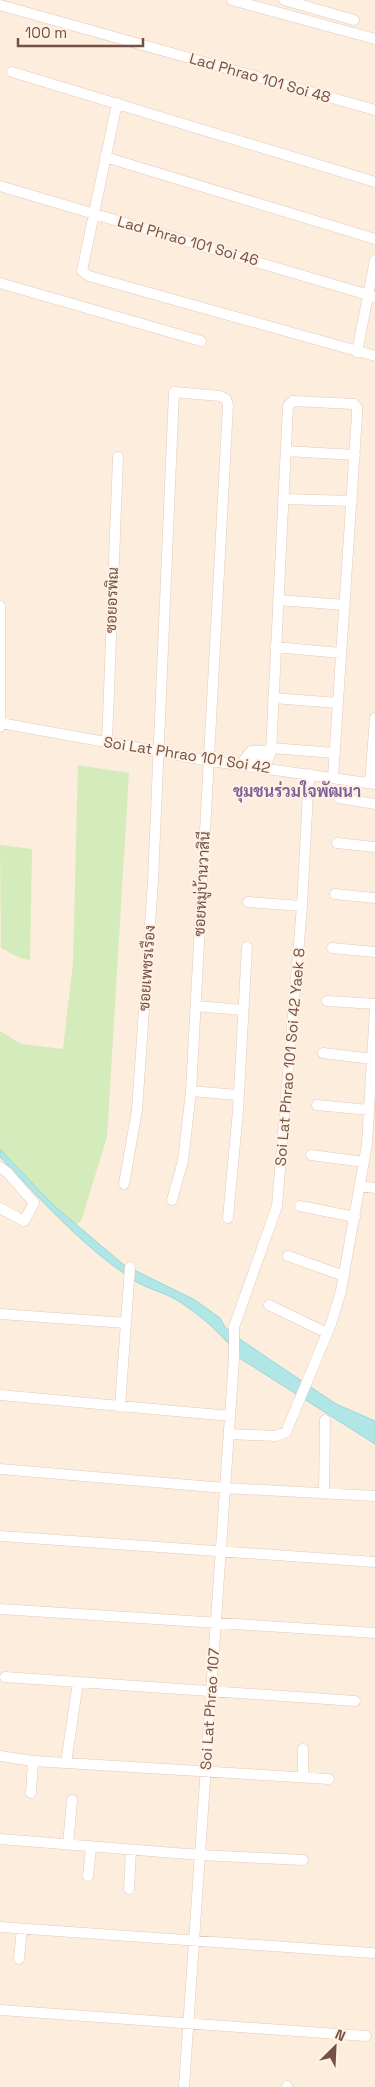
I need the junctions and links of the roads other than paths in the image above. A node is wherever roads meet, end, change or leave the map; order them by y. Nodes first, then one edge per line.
1 (232, 0) edge
2 (284, 0) edge
3 (316, 4) edge
4 (0, 5) edge
5 (354, 20) dead end
6 (375, 39) edge
7 (12, 72) dead end
8 (117, 103) junction
9 (375, 110) edge
10 (105, 157) junction
11 (375, 182) edge
12 (0, 186) edge
13 (93, 213) junction
14 (375, 239) edge
15 (375, 260) edge
16 (0, 283) edge
17 (371, 295) edge
18 (202, 341) dead end
19 (357, 352) junction
20 (375, 356) edge
21 (286, 451) junction
22 (355, 455) junction
23 (118, 457) dead end
24 (283, 499) junction
25 (352, 501) junction
26 (278, 600) junction
27 (345, 605) junction
28 (0, 606) edge
29 (275, 647) junction
30 (342, 653) junction
31 (273, 698) junction
32 (338, 703) junction
33 (375, 718) edge
34 (0, 725) edge
35 (107, 742) junction
36 (271, 750) junction
37 (157, 752) junction
38 (335, 752) junction
39 (210, 761) junction
40 (249, 766) junction
41 (309, 774) junction
42 (333, 778) junction
43 (372, 784) edge
44 (339, 798) dead end
45 (375, 804) edge
46 (337, 842) dead end
47 (375, 847) edge
48 (335, 894) dead end
49 (375, 898) edge
50 (248, 902) dead end
51 (302, 906) junction
52 (247, 948) dead end
53 (332, 948) dead end
54 (375, 952) edge
55 (327, 1001) dead end
56 (196, 1006) junction
57 (375, 1006) edge
58 (242, 1010) junction
59 (375, 1028) edge
60 (323, 1053) dead end
61 (372, 1059) junction
62 (373, 1080) edge
63 (191, 1091) junction
64 (238, 1094) junction
65 (317, 1105) dead end
66 (370, 1110) junction
67 (372, 1132) edge
68 (310, 1155) dead end
69 (364, 1162) junction
70 (0, 1167) edge
71 (124, 1184) dead end
72 (360, 1186) junction
73 (375, 1188) edge
74 (172, 1200) dead end
75 (300, 1206) dead end
76 (0, 1208) edge
77 (355, 1217) junction
78 (228, 1218) dead end
79 (288, 1256) dead end
80 (130, 1267) dead end
81 (344, 1276) junction
82 (269, 1305) dead end
83 (0, 1314) edge
84 (126, 1323) junction
85 (233, 1332) joint
86 (326, 1337) junction
87 (0, 1395) edge
88 (120, 1406) junction
89 (230, 1416) junction
90 (325, 1420) dead end
91 (229, 1434) junction
92 (0, 1468) edge
93 (225, 1488) junction
94 (324, 1494) junction
95 (375, 1496) edge
96 (0, 1536) edge
97 (221, 1550) junction
98 (375, 1562) edge
99 (0, 1609) edge
100 (216, 1622) junction
101 (375, 1633) edge
102 (5, 1677) dead end
103 (78, 1682) junction
104 (211, 1692) junction
105 (355, 1701) dead end
106 (303, 1749) dead end
107 (0, 1756) edge
108 (33, 1761) junction
109 (66, 1763) junction
110 (206, 1772) junction
111 (303, 1777) junction
112 (329, 1779) dead end
113 (31, 1793) dead end
114 (72, 1800) dead end
115 (0, 1839) edge
116 (68, 1845) junction
117 (91, 1847) junction
118 (131, 1850) junction
119 (200, 1855) junction
120 (303, 1860) dead end
121 (88, 1876) dead end
122 (129, 1889) dead end
123 (0, 1928) edge
124 (22, 1929) junction
125 (194, 1941) junction
126 (372, 1953) dead end
127 (19, 1959) dead end
128 (1, 2010) edge
129 (189, 2025) junction
130 (366, 2036) dead end
131 (184, 2087) edge

1 - 6 street
2 - 3 street
3 - 5 street
4 - 9 street, Lad Phrao 101 Soi 48
7 - 8 street
8 - 10 street
8 - 11 street
10 - 13 street
10 - 14 street
12 - 13 street, Lad Phrao 101 Soi 46
13 - 17 street, Lad Phrao 101 Soi 46
13 - 19 street
15 - 17 street
16 - 18 street
17 - 19 street
19 - 20 street
21 - 22 street
21 - 22 street
21 - 24 street
22 - 25 street
23 - 35 street, ซอยอรพิณ
24 - 25 street
24 - 26 street
25 - 27 street
26 - 27 street
26 - 29 street
27 - 30 street
28 - 34 street
29 - 30 street
29 - 31 street
30 - 32 street
31 - 32 street
31 - 36 street
32 - 38 street
33 - 43 street
34 - 35 street, Soi Lat Phrao 101 Soi 42
35 - 37 street, Soi Lat Phrao 101 Soi 42
36 - 38 street
36 - 40 street
37 - 39 street, Soi Lat Phrao 101 Soi 42
37 - 39 street, ซอยเพชรเรือง
37 - 71 street, ซอยเพชรเรือง
38 - 42 street
39 - 40 street, Soi Lat Phrao 101 Soi 42
39 - 56 street, ซอยหมู่บ้านวาสินี
40 - 41 street, Soi Lat Phrao 101 Soi 42
41 - 42 street, Soi Lat Phrao 101 Soi 42
41 - 51 street, Soi Lat Phrao 101 Soi 42 Yaek 8
42 - 43 street, Soi Lat Phrao 101 Soi 42
44 - 45 street
46 - 47 street
48 - 49 street
50 - 51 street
51 - 85 street, Soi Lat Phrao 101 Soi 42 Yaek 8
52 - 58 street
53 - 54 street
55 - 57 street
56 - 58 street
56 - 63 street, ซอยหมู่บ้านวาสินี
57 - 59 street
58 - 64 street
59 - 61 street
60 - 61 street
61 - 62 street
62 - 66 street
63 - 64 street
63 - 74 street, ซอยหมู่บ้านวาสินี
64 - 78 street
65 - 66 street
66 - 67 street
67 - 69 street
68 - 69 street
69 - 72 street
70 - 76 street
72 - 73 street
72 - 77 street
75 - 77 street
77 - 81 street
79 - 81 street
80 - 84 street
81 - 86 street
82 - 86 street
83 - 84 street
84 - 88 street
85 - 89 street, Soi Lat Phrao 107
86 - 91 street
87 - 88 street
88 - 89 street
89 - 91 street, Soi Lat Phrao 107
90 - 94 street
91 - 93 street, Soi Lat Phrao 107
92 - 93 street
93 - 94 street
93 - 97 street, Soi Lat Phrao 107
94 - 95 street
96 - 97 street
97 - 98 street
97 - 100 street, Soi Lat Phrao 107
99 - 100 street
100 - 101 street
100 - 104 street, Soi Lat Phrao 107
102 - 103 street
103 - 104 street
103 - 109 street
104 - 105 street
104 - 110 street, Soi Lat Phrao 107
106 - 111 street
107 - 108 street
108 - 109 street
108 - 113 street
109 - 110 street
110 - 111 street
110 - 119 street, Soi Lat Phrao 107
111 - 112 street
114 - 116 street
115 - 116 street
116 - 117 street
117 - 118 street
117 - 121 street
118 - 119 street
118 - 122 street
119 - 120 street
119 - 125 street, Soi Lat Phrao 107
123 - 124 street
124 - 125 street
124 - 127 street
125 - 126 street
125 - 129 street, Soi Lat Phrao 107
128 - 129 street
129 - 130 street
129 - 131 street, Soi Lat Phrao 107

